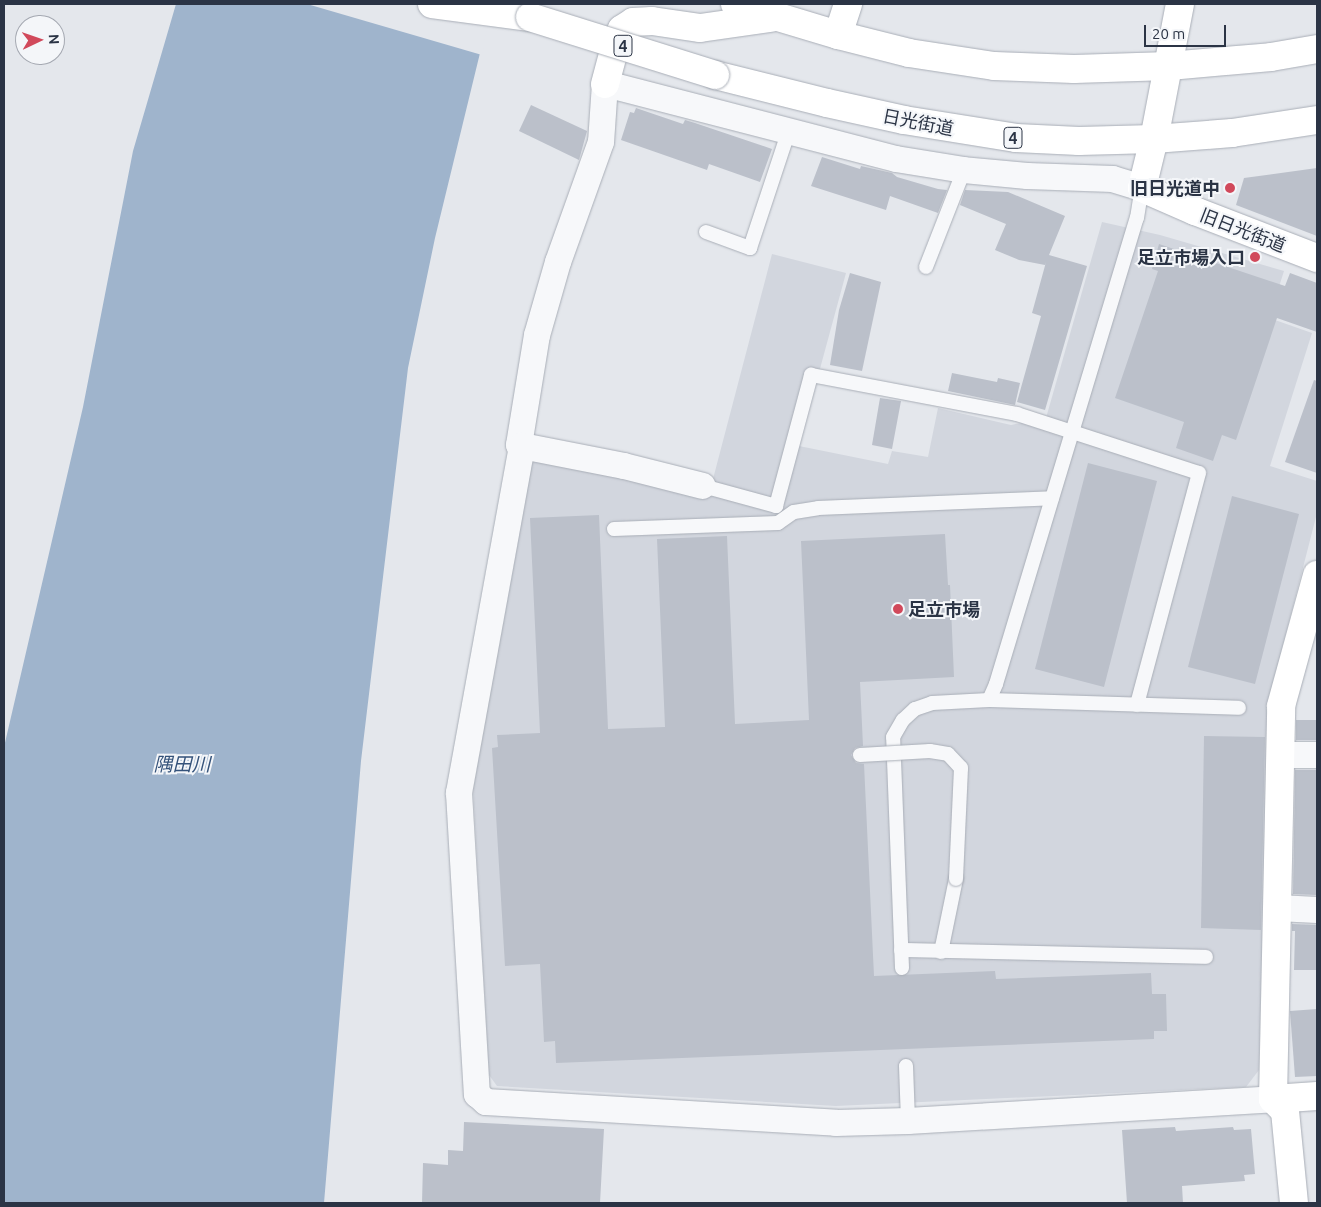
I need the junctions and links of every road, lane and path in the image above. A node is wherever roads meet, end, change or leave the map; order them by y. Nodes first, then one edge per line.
1 (432, 4) edge
2 (493, 4) edge
3 (735, 4) edge
4 (848, 4) edge
5 (1180, 4) edge
6 (530, 17) junction
7 (774, 17) junction
8 (838, 35) junction
9 (1317, 50) edge
10 (1169, 66) junction
11 (605, 84) junction
12 (1317, 120) edge
13 (789, 130) junction
14 (1154, 140) junction
15 (964, 170) junction
16 (1142, 188) junction
17 (706, 232) dead end
18 (1317, 258) edge
19 (926, 267) dead end
20 (1073, 430) junction
21 (522, 446) junction
22 (703, 486) joint
23 (1052, 498) junction
24 (776, 506) junction
25 (794, 512) junction
26 (614, 529) dead end
27 (1317, 575) edge
28 (989, 700) junction
29 (1137, 705) junction
30 (1239, 708) dead end
31 (860, 755) dead end
32 (1280, 755) junction
33 (1317, 755) edge
34 (1278, 908) junction
35 (1317, 910) edge
36 (901, 950) junction
37 (940, 952) junction
38 (1206, 957) dead end
39 (902, 968) dead end
40 (906, 1066) dead end
41 (1317, 1096) edge
42 (1273, 1099) junction
43 (908, 1122) junction
44 (1294, 1203) edge

1 - 6 main road, 日光街道 / 4
2 - 6 main road, 日光街道 / 4
3 - 7 main road
4 - 8 main road
5 - 10 main road
6 - 14 main road, 日光街道 / 4, bridge
7 - 8 main road
7 - 11 main road
8 - 10 main road
9 - 10 main road
10 - 14 main road
11 - 13 street
11 - 21 street
12 - 14 main road, 日光街道 / 4
13 - 15 street
13 - 17 lane
14 - 16 main road
15 - 16 street
15 - 19 lane
16 - 18 main road, 旧日光街道
16 - 20 lane
20 - 23 lane
20 - 24 lane
20 - 29 lane
21 - 22 street
21 - 43 street
22 - 24 lane
23 - 25 lane
23 - 28 lane
24 - 25 lane
25 - 26 lane
27 - 32 main road
28 - 29 lane
28 - 36 lane
29 - 30 lane
31 - 37 lane, bridge
32 - 33 street
32 - 34 main road
34 - 35 street
34 - 42 main road
36 - 37 lane
36 - 39 lane
37 - 38 lane
40 - 43 lane
41 - 42 main road
42 - 43 street
42 - 44 main road

